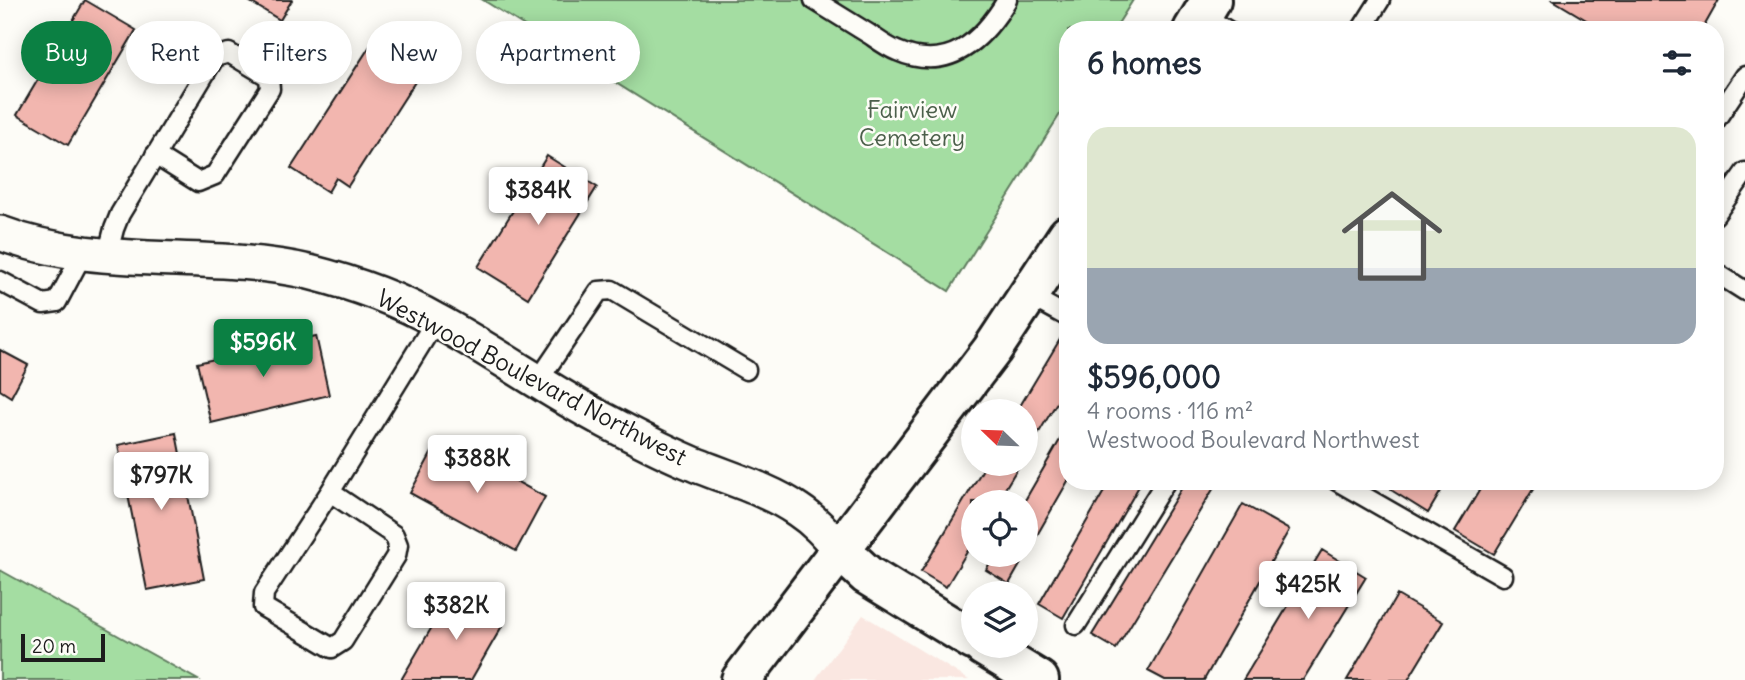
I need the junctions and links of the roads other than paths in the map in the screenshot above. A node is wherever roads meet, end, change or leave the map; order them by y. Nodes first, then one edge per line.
1 (814, 0) edge
2 (1007, 0) edge
3 (1380, 0) edge
4 (1367, 21) edge
5 (1745, 76) edge
6 (1724, 108) edge
7 (155, 155) junction
8 (1745, 172) edge
9 (1724, 202) edge
10 (3, 241) edge
11 (1059, 248) edge
12 (95, 255) junction
13 (1724, 278) edge
14 (0, 281) edge
15 (1745, 291) edge
16 (1028, 295) junction
17 (1059, 312) edge
18 (436, 320) junction
19 (746, 370) dead end
20 (538, 381) junction
21 (1160, 490) edge
22 (1353, 490) edge
23 (330, 492) junction
24 (840, 550) junction
25 (1503, 576) dead end
26 (1076, 625) dead end
27 (961, 633) edge
28 (1003, 658) edge
29 (741, 680) edge
30 (1039, 680) edge

1 - 2 lane
3 - 4 lane
5 - 6 lane
7 - 7 lane
7 - 12 lane
8 - 9 lane
10 - 12 street, Westwood Boulevard Northwest
11 - 16 street
12 - 14 lane
12 - 18 street, Westwood Boulevard Northwest
13 - 15 lane
16 - 17 lane
16 - 24 street
18 - 20 street, Westwood Boulevard Northwest
18 - 23 lane
19 - 20 lane
20 - 24 street, Westwood Boulevard Northwest
21 - 26 lane
22 - 25 lane
23 - 23 lane
24 - 27 street, Westwood Boulevard Northwest
24 - 29 street
28 - 30 street

